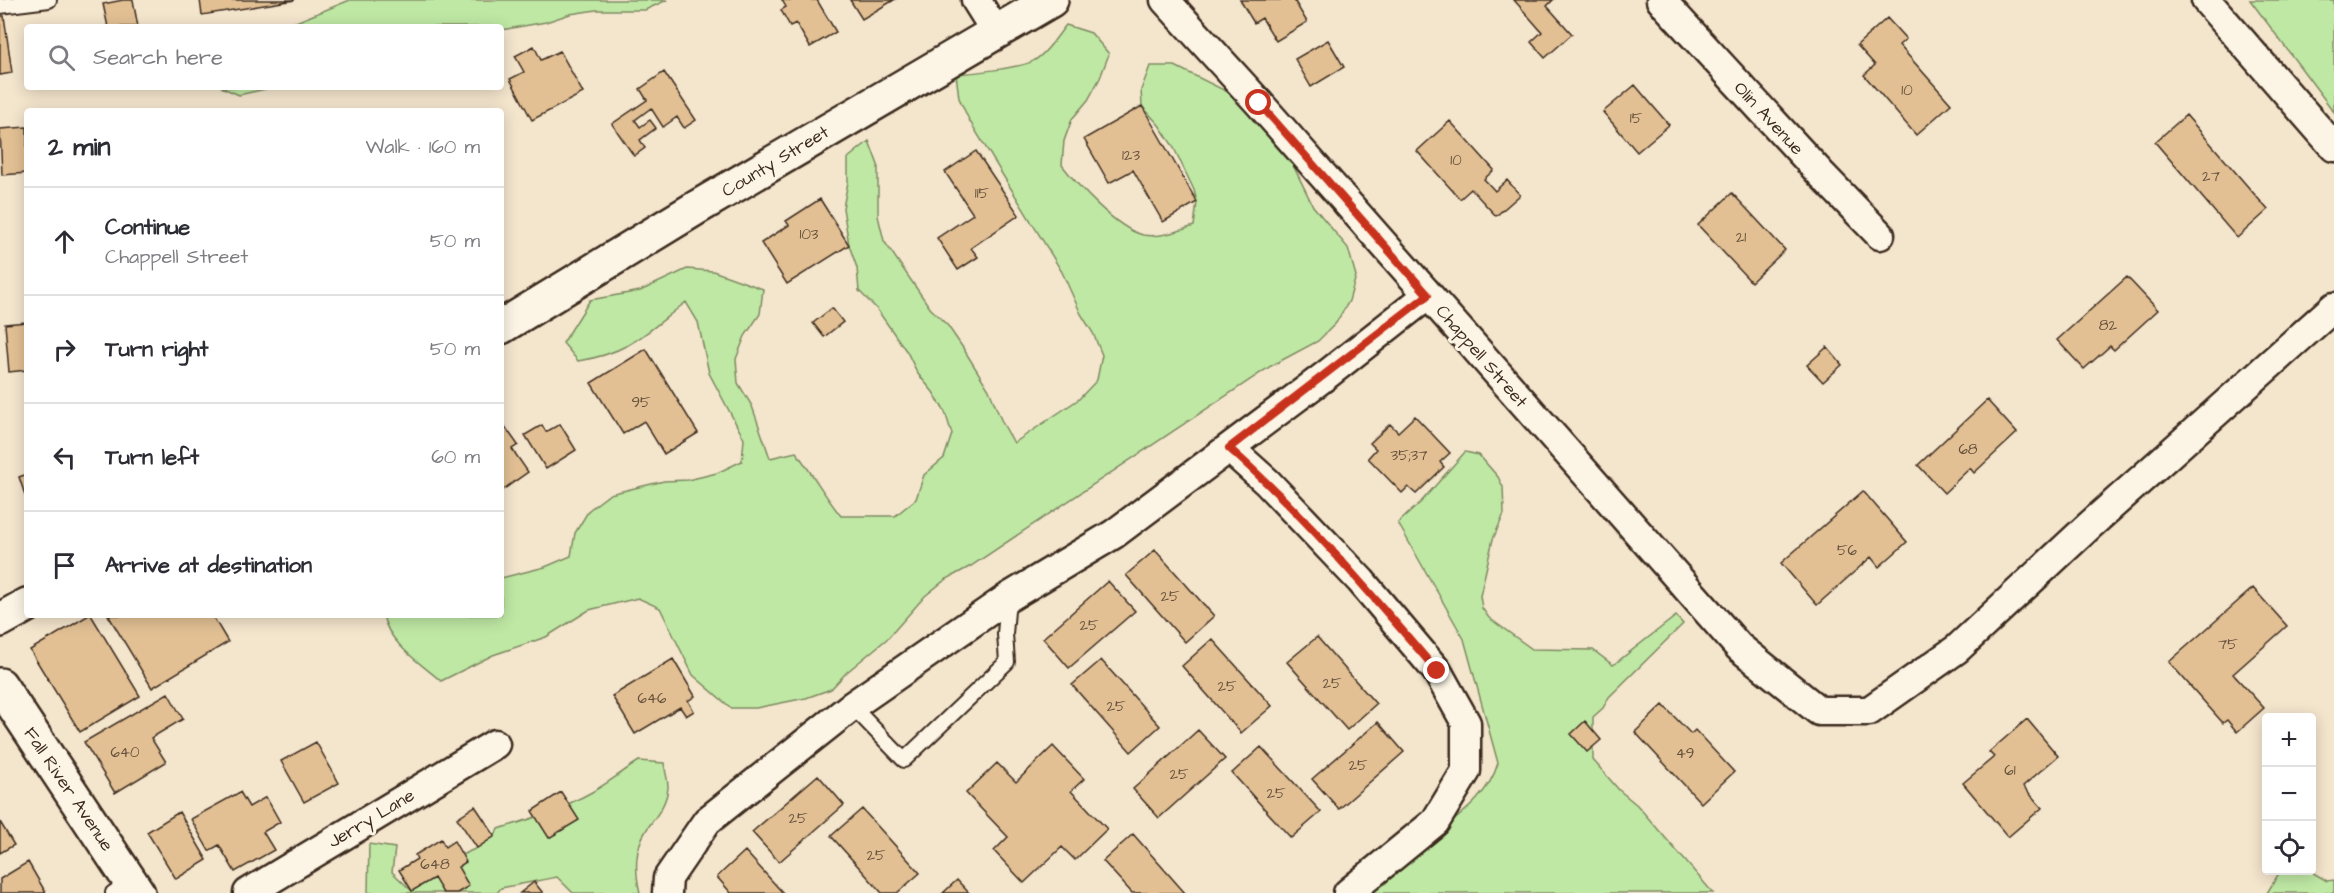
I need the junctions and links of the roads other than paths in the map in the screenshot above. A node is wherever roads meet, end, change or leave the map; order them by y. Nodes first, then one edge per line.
1 (49, 0) edge
2 (976, 0) edge
3 (1051, 0) edge
4 (1164, 0) edge
5 (1661, 0) edge
6 (2206, 0) edge
7 (0, 6) edge
8 (996, 32) junction
9 (2334, 147) edge
10 (1880, 235) dead end
11 (1428, 295) junction
12 (2334, 307) edge
13 (504, 325) edge
14 (1229, 448) junction
15 (1008, 597) junction
16 (24, 607) edge
17 (0, 620) edge
18 (0, 685) edge
19 (852, 706) junction
20 (495, 744) dead end
21 (127, 889) edge
22 (248, 893) edge
23 (667, 893) edge
24 (1348, 893) edge

1 - 7 lane
2 - 8 street
3 - 8 street, County Street
4 - 11 street, Chappell Street
5 - 10 street, Olin Avenue
6 - 9 street
8 - 13 street, County Street
11 - 12 street, Chappell Street
11 - 14 street
14 - 15 street
14 - 24 street
15 - 19 street
15 - 19 lane
16 - 17 street
18 - 21 street, Fall River Avenue
19 - 23 street
20 - 22 street, Jerry Lane

